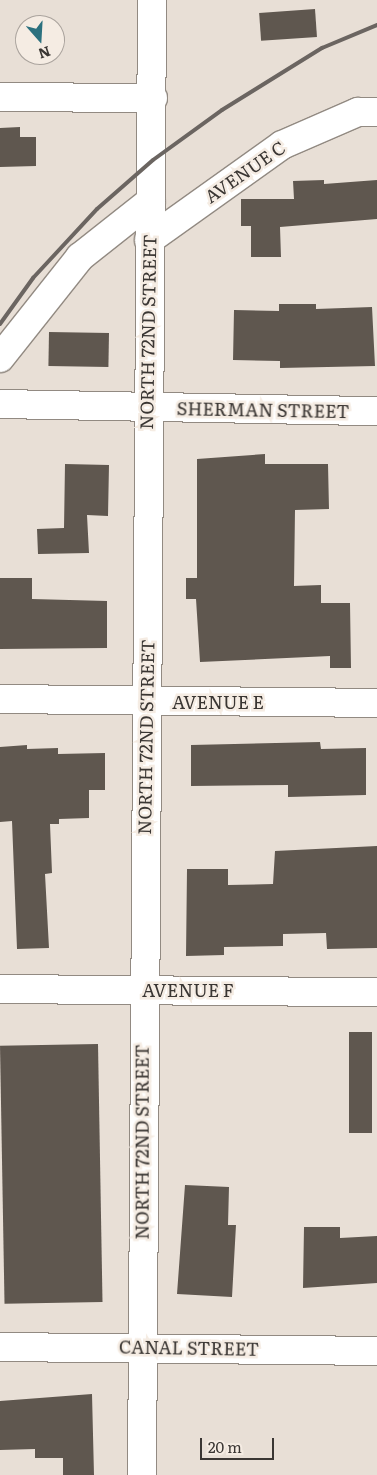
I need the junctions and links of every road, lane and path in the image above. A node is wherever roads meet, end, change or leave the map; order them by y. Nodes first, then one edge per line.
1 (152, 0) edge
2 (0, 97) edge
3 (153, 98) junction
4 (377, 112) edge
5 (151, 201) junction
6 (149, 240) junction
7 (0, 358) edge
8 (0, 404) edge
9 (146, 408) junction
10 (377, 411) edge
11 (0, 699) edge
12 (147, 701) junction
13 (377, 703) edge
14 (0, 989) edge
15 (142, 990) junction
16 (377, 992) edge
17 (0, 1346) edge
18 (142, 1347) junction
19 (377, 1351) edge
20 (142, 1475) edge

1 - 3 street, NORTH 72ND STREET
2 - 3 street
3 - 5 street, NORTH 72ND STREET
4 - 6 street, AVENUE C
5 - 6 street, NORTH 72ND STREET
5 - 7 street
6 - 9 street, NORTH 72ND STREET
8 - 9 street, SHERMAN STREET
9 - 10 street, SHERMAN STREET
9 - 12 street, NORTH 72ND STREET
11 - 12 street, AVENUE E
12 - 13 street, AVENUE E
12 - 15 street, NORTH 72ND STREET
14 - 15 street, AVENUE F
15 - 16 street, AVENUE F
15 - 18 street, NORTH 72ND STREET
17 - 18 street, CANAL STREET
18 - 19 street, CANAL STREET
18 - 20 street, NORTH 72ND STREET

